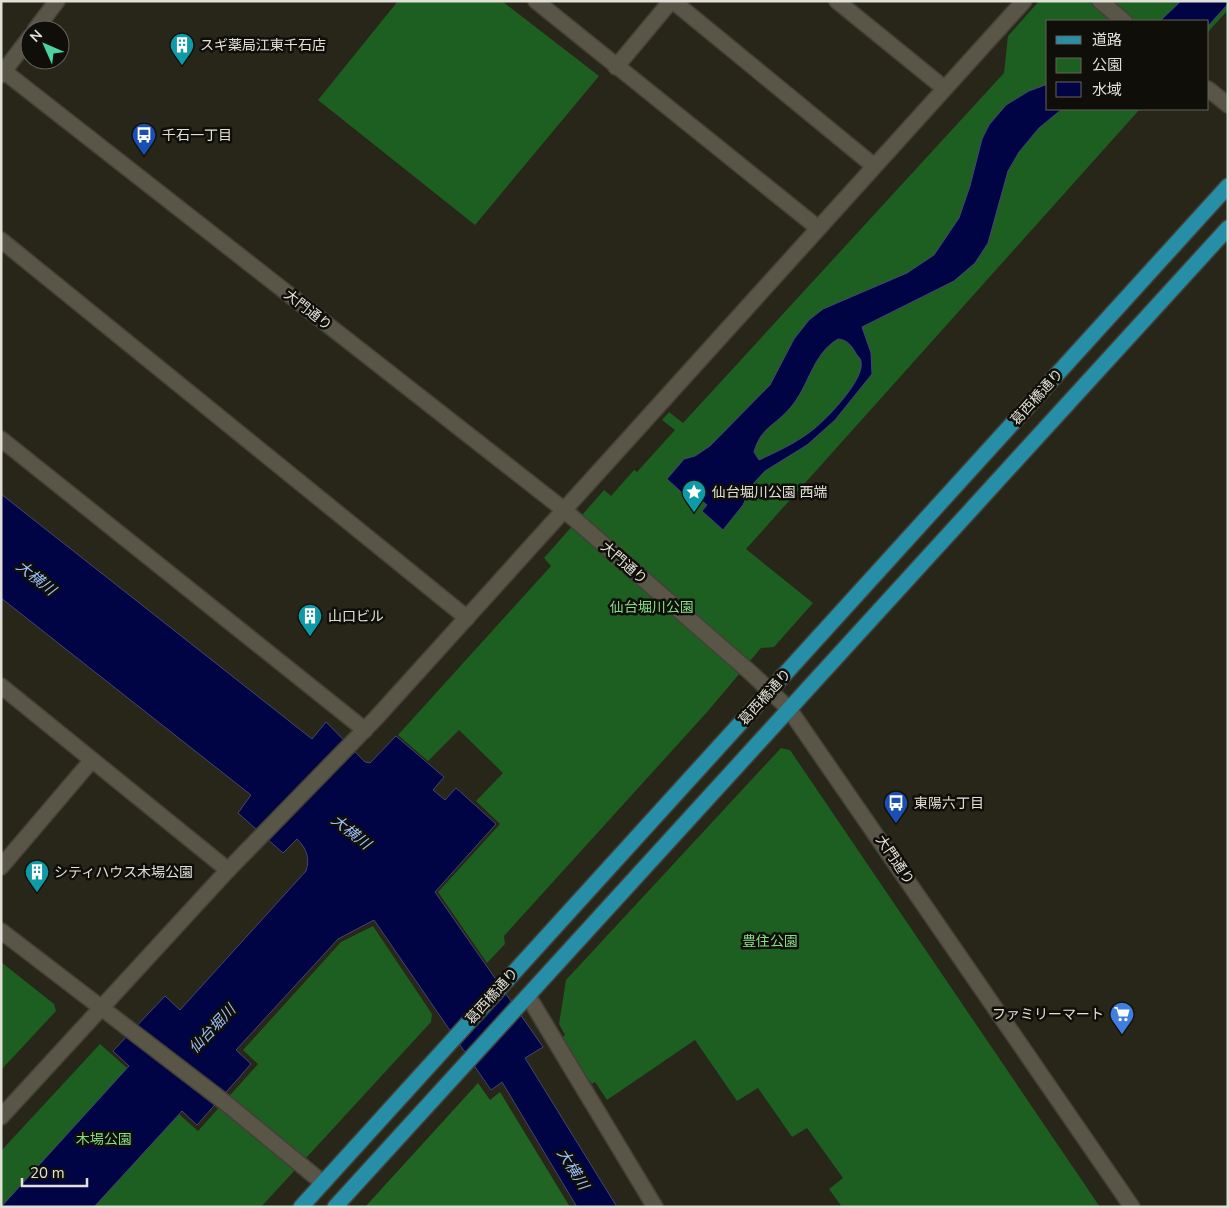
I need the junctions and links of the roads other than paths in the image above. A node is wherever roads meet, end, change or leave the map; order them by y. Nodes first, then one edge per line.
1 (57, 1) edge
2 (536, 1) edge
3 (672, 1) edge
4 (838, 1) edge
5 (1024, 1) edge
6 (1100, 1) edge
7 (43, 20) edge
8 (1123, 20) edge
9 (20, 49) edge
10 (616, 67) junction
11 (2, 71) edge
12 (944, 88) junction
13 (1209, 90) edge
14 (1228, 105) edge
15 (874, 166) junction
16 (1228, 186) edge
17 (818, 228) junction
18 (1228, 228) edge
19 (1, 240) edge
20 (1, 439) edge
21 (563, 509) junction
22 (467, 618) junction
23 (1, 686) edge
24 (771, 692) junction
25 (789, 709) junction
26 (365, 730) junction
27 (92, 760) junction
28 (1, 867) edge
29 (228, 870) junction
30 (1, 931) edge
31 (528, 996) junction
32 (101, 1009) junction
33 (1, 1117) edge
34 (323, 1183) junction
35 (301, 1207) edge
36 (335, 1207) edge
37 (655, 1207) edge
38 (1132, 1207) edge

1 - 7 street
2 - 10 street
3 - 10 street
3 - 15 street
4 - 12 street
5 - 12 street
6 - 8 street
9 - 11 street
10 - 17 street
11 - 21 street, 大門通り
12 - 15 street
13 - 14 street
15 - 17 street
16 - 24 main road, 葛西橋通り
17 - 21 street
18 - 25 main road, 葛西橋通り
19 - 22 street
20 - 26 street
21 - 22 street
21 - 24 street, 大門通り
22 - 26 street
23 - 27 street
24 - 25 street, 大門通り
24 - 34 main road, 葛西橋通り
25 - 31 main road, 葛西橋通り
25 - 38 street, 大門通り
26 - 29 street
27 - 28 street
27 - 29 street
29 - 32 street
30 - 32 street
31 - 36 main road, 葛西橋通り
31 - 37 street
32 - 33 street
32 - 34 street
34 - 35 main road, 葛西橋通り

